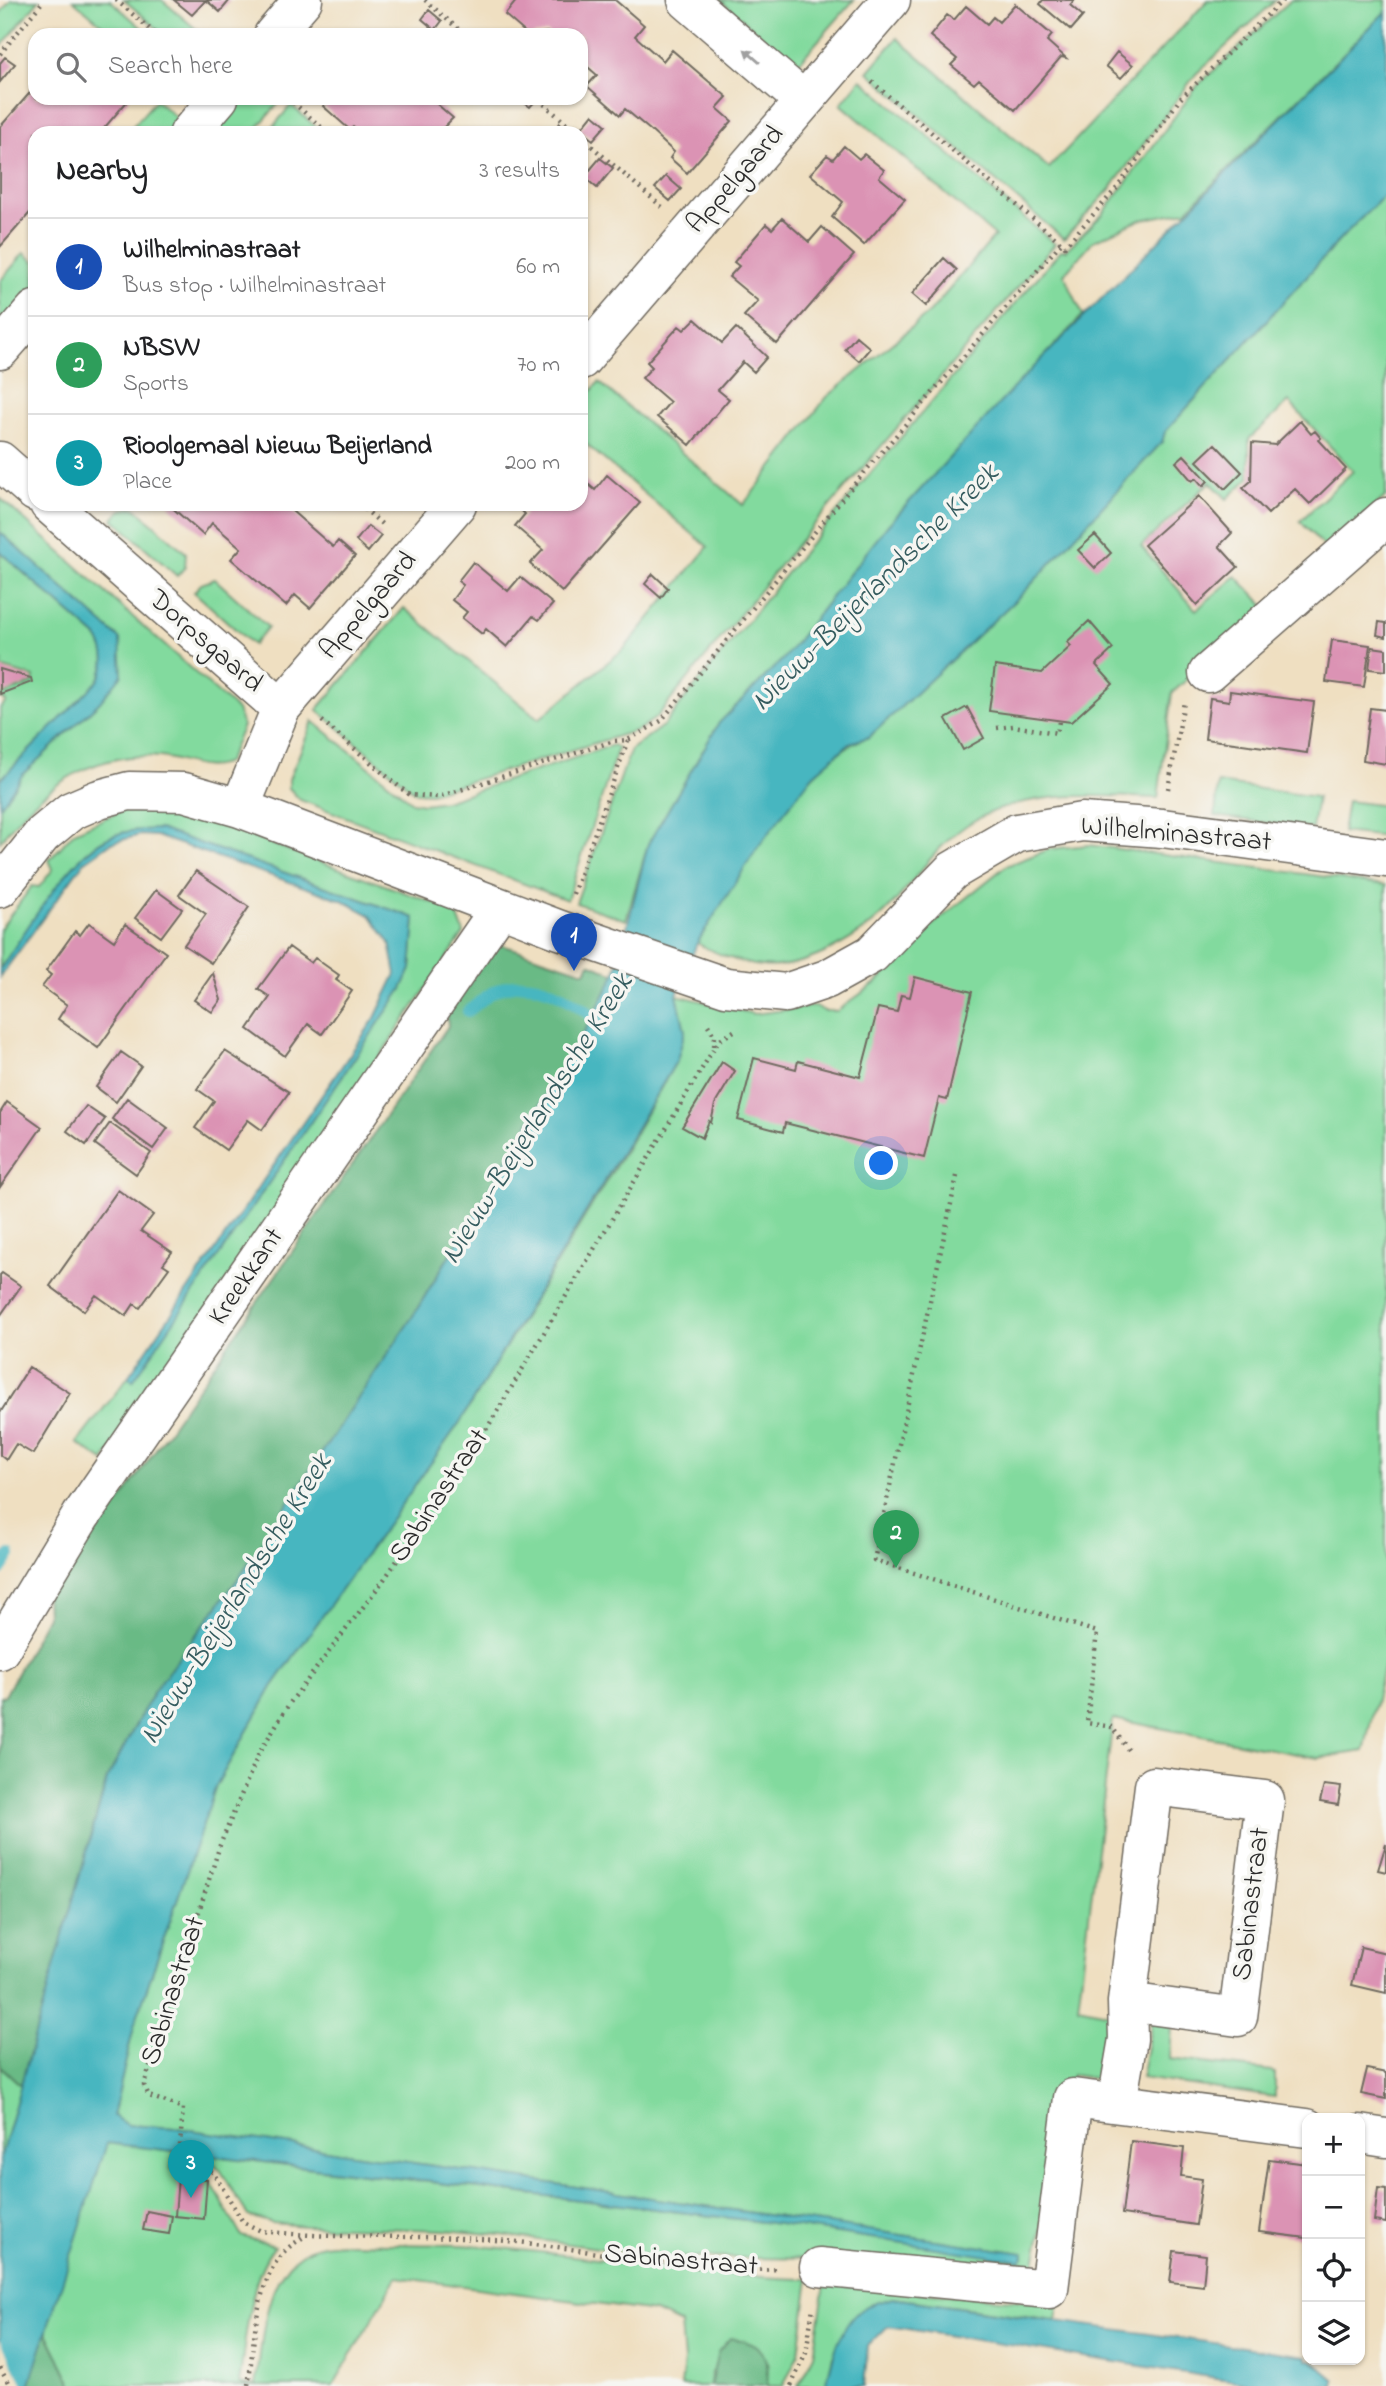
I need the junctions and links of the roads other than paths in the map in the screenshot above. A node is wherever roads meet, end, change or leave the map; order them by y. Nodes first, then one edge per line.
1 (303, 0) edge
2 (687, 0) edge
3 (891, 0) edge
4 (279, 28) edge
5 (804, 101) junction
6 (213, 105) edge
7 (195, 126) edge
8 (28, 318) edge
9 (0, 350) edge
10 (588, 352) edge
11 (0, 461) edge
12 (28, 486) edge
13 (57, 511) edge
14 (451, 511) edge
15 (1386, 517) edge
16 (1208, 673) road end
17 (287, 701) junction
18 (240, 808) junction
19 (1386, 858) edge
20 (0, 888) edge
21 (500, 908) junction
22 (0, 1650) edge
23 (1127, 2002) junction
24 (1117, 2103) junction
25 (1302, 2126) edge
26 (1365, 2135) edge
27 (1386, 2138) edge
28 (819, 2267) road end

1 - 4 street
5 -> 2 street
3 - 5 street, Appelgaard
5 - 10 street, Appelgaard
6 - 7 street
8 - 9 street
11 - 12 street
13 - 17 street, Dorpsgaard
14 - 17 street, Appelgaard
15 - 16 street
17 - 18 street, Dorpsgaard
18 - 20 street, Wilhelminastraat
18 - 21 street, Wilhelminastraat
19 - 21 street, Wilhelminastraat
21 - 22 street, Kreekkant
23 - 23 street, Sabinastraat
23 - 24 street
24 - 25 street
24 - 28 street
26 - 27 street

